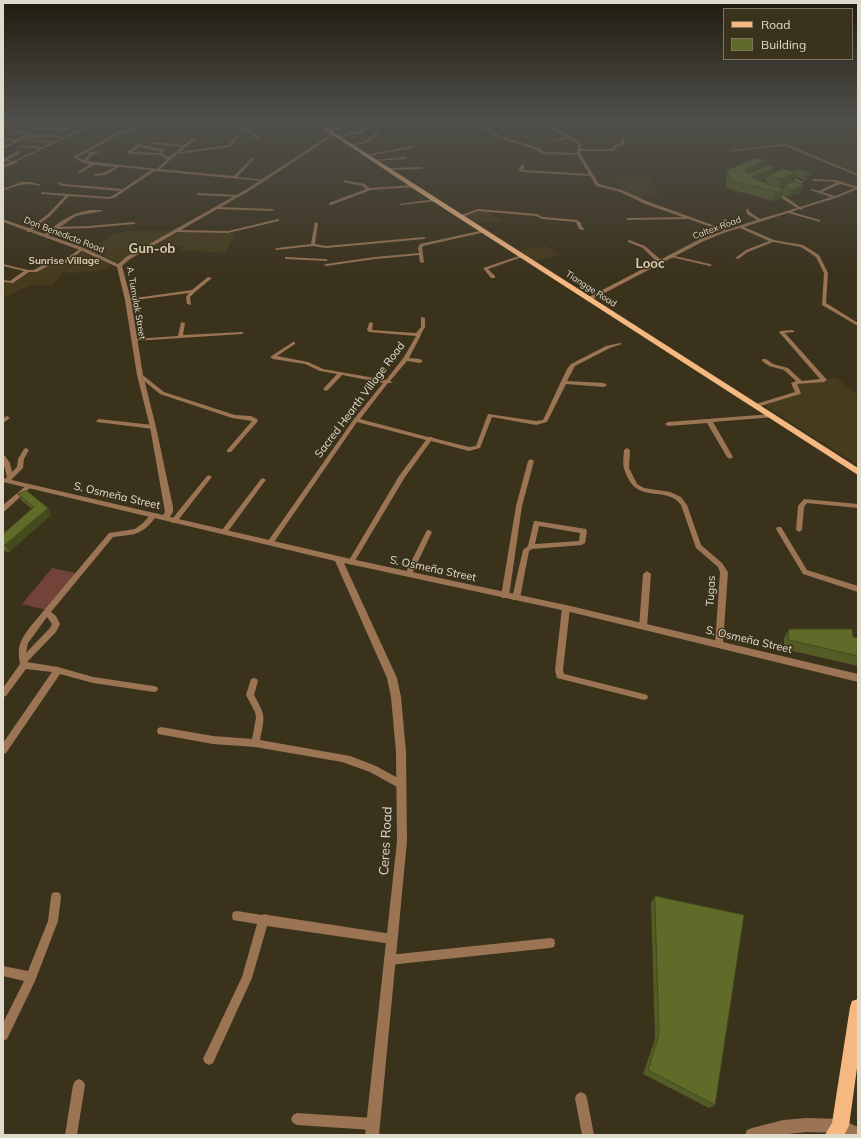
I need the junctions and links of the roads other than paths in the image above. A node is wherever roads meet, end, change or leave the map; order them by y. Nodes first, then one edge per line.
1 (104, 174) edge
2 (149, 174) edge
3 (207, 174) edge
4 (238, 174) edge
5 (271, 174) edge
6 (396, 174) edge
7 (576, 174) edge
8 (781, 174) edge
9 (95, 175) dead end
10 (591, 175) joint
11 (235, 177) junction
12 (262, 180) junction
13 (813, 180) dead end
14 (344, 181) dead end
15 (841, 182) junction
16 (59, 183) dead end
17 (40, 185) dead end
18 (414, 186) junction
19 (858, 188) edge
20 (772, 189) edge
21 (3, 190) edge
22 (123, 190) junction
23 (368, 190) junction
24 (812, 190) dead end
25 (778, 192) junction
26 (819, 192) junction
27 (42, 193) dead end
28 (198, 194) dead end
29 (771, 194) edge
30 (67, 196) junction
31 (237, 196) junction
32 (835, 197) junction
33 (436, 200) junction
34 (330, 204) dead end
35 (401, 204) dead end
36 (218, 208) junction
37 (800, 209) junction
38 (272, 210) dead end
39 (747, 210) dead end
40 (101, 211) dead end
41 (789, 212) junction
42 (461, 216) junction
43 (688, 218) junction
44 (628, 219) dead end
45 (3, 220) edge
46 (278, 220) dead end
47 (725, 220) dead end
48 (760, 221) junction
49 (819, 221) dead end
50 (134, 223) dead end
51 (316, 224) dead end
52 (740, 227) junction
53 (57, 228) junction
54 (716, 228) junction
55 (583, 229) dead end
56 (28, 230) junction
57 (176, 231) junction
58 (484, 231) junction
59 (727, 231) junction
60 (45, 236) junction
61 (773, 240) junction
62 (629, 241) dead end
63 (434, 242) junction
64 (371, 243) junction
65 (313, 245) junction
66 (326, 247) junction
67 (82, 249) junction
68 (277, 250) dead end
69 (374, 253) junction
70 (421, 254) junction
71 (523, 256) junction
72 (671, 256) junction
73 (286, 258) dead end
74 (737, 258) dead end
75 (422, 262) dead end
76 (660, 262) junction
77 (3, 265) edge
78 (326, 265) junction
79 (710, 265) dead end
80 (119, 266) junction
81 (28, 271) junction
82 (493, 277) dead end
83 (210, 278) dead end
84 (3, 281) edge
85 (193, 291) junction
86 (589, 299) junction
87 (128, 300) junction
88 (189, 304) dead end
89 (423, 318) dead end
90 (183, 322) dead end
91 (371, 323) dead end
92 (858, 325) edge
93 (792, 331) dead end
94 (242, 333) dead end
95 (418, 334) junction
96 (180, 337) junction
97 (134, 340) junction
98 (293, 343) dead end
99 (620, 344) dead end
100 (406, 359) junction
101 (764, 360) dead end
102 (420, 361) dead end
103 (341, 373) junction
104 (140, 375) junction
105 (389, 382) junction
106 (564, 382) junction
107 (800, 382) junction
108 (604, 386) dead end
109 (326, 389) dead end
110 (755, 406) junction
111 (772, 416) junction
112 (356, 420) junction
113 (99, 421) dead end
114 (709, 421) junction
115 (668, 424) dead end
116 (153, 427) junction
117 (430, 438) junction
118 (26, 450) dead end
119 (229, 450) dead end
120 (627, 450) dead end
121 (3, 457) edge
122 (730, 457) dead end
123 (532, 460) dead end
124 (858, 472) edge
125 (209, 477) dead end
126 (7, 479) edge
127 (263, 480) dead end
128 (29, 486) junction
129 (858, 506) edge
130 (3, 509) edge
131 (154, 515) junction
132 (165, 519) junction
133 (174, 521) junction
134 (779, 529) dead end
135 (799, 530) dead end
136 (224, 532) junction
137 (429, 532) dead end
138 (270, 543) junction
139 (532, 547) junction
140 (338, 559) junction
141 (351, 562) junction
142 (409, 574) junction
143 (647, 574) dead end
144 (858, 589) edge
145 (505, 596) junction
146 (516, 598) junction
147 (566, 608) junction
148 (47, 612) junction
149 (643, 626) junction
150 (719, 644) junction
151 (24, 663) junction
152 (58, 670) junction
153 (858, 678) edge
154 (254, 681) dead end
155 (154, 689) dead end
156 (3, 694) edge
157 (644, 697) dead end
158 (161, 731) dead end
159 (255, 743) junction
160 (3, 750) edge
161 (402, 785) junction
162 (56, 897) dead end
163 (237, 916) dead end
164 (264, 919) junction
165 (392, 939) junction
166 (550, 943) dead end
167 (389, 960) junction
168 (3, 971) edge
169 (31, 977) junction
170 (858, 1007) edge
171 (3, 1035) edge
172 (209, 1059) dead end
173 (79, 1085) dead end
174 (581, 1098) dead end
175 (297, 1119) dead end
176 (372, 1130) edge
177 (837, 1131) edge
178 (858, 1134) edge
179 (71, 1135) edge
180 (588, 1135) edge
181 (752, 1135) edge

1 - 9 street
2 - 22 street
3 - 11 street
4 - 11 street
5 - 12 street, A. Tumulak Street
6 - 18 main road, Tiangge Road
7 - 10 street
8 - 25 street
10 - 43 street
11 - 12 street
12 - 31 street, A. Tumulak Street
13 - 15 street
14 - 23 street
15 - 19 street
15 - 26 street
16 - 22 street
17 - 21 street
18 - 23 street
18 - 33 main road, Tiangge Road
19 - 32 street, Caltex Road
20 - 25 street
22 - 30 street
23 - 34 street
24 - 26 street
25 - 29 street
25 - 37 street
26 - 32 street
27 - 30 street
28 - 31 street
30 - 56 street
31 - 36 street, A. Tumulak Street
32 - 37 street, Caltex Road
33 - 35 street
33 - 42 main road, Tiangge Road
36 - 38 street
36 - 57 street, A. Tumulak Street
37 - 41 street, Caltex Road
39 - 48 street
40 - 53 street
41 - 48 street, Caltex Road
41 - 49 street
42 - 55 street
42 - 58 main road, Tiangge Road
43 - 44 street
43 - 54 street
45 - 56 street, Don Benedicto Road
46 - 57 street
47 - 54 street
48 - 52 street, Caltex Road
50 - 53 street
51 - 65 street
52 - 59 street, Caltex Road
52 - 61 street
53 - 60 street
54 - 59 street
56 - 60 street, Don Benedicto Road
57 - 80 street, A. Tumulak Street
58 - 63 street
58 - 71 main road, Tiangge Road
59 - 72 street, Caltex Road
60 - 67 street, Don Benedicto Road
61 - 74 street
61 - 92 street
62 - 76 street
63 - 64 street
63 - 70 street
64 - 66 street
64 - 69 street
65 - 66 street
65 - 68 street
66 - 78 street
67 - 80 street, Don Benedicto Road
67 - 81 street
69 - 70 street
69 - 78 street
70 - 75 street
71 - 82 street
71 - 86 main road, Tiangge Road
72 - 76 street, Caltex Road
72 - 79 street
73 - 78 street
76 - 86 street, Caltex Road
77 - 81 street
80 - 87 street, A. Tumulak Street
81 - 84 street
83 - 85 street
85 - 87 street
85 - 88 street
86 - 110 main road, Tiangge Road
87 - 97 street, A. Tumulak Street
89 - 95 street
90 - 96 street
91 - 95 street, Sacred Hearth Village Road
93 - 107 street
94 - 96 street
95 - 100 street, Sacred Hearth Village Road
96 - 97 street
97 - 104 street, A. Tumulak Street
98 - 103 street
99 - 106 street
100 - 102 street
100 - 105 street, Sacred Hearth Village Road
101 - 107 street
103 - 105 street
103 - 109 street
104 - 116 street, A. Tumulak Street
104 - 119 street
105 - 112 street, Sacred Hearth Village Road
106 - 108 street
106 - 117 street
107 - 110 street
110 - 111 main road, Tiangge Road
111 - 114 street
111 - 124 main road, Tiangge Road
112 - 117 street
112 - 138 street, Sacred Hearth Village Road
113 - 116 street
114 - 115 street
114 - 122 street
116 - 132 street, A. Tumulak Street
117 - 141 street
118 - 126 street
120 - 150 street, Tugas
121 - 126 street
123 - 145 street
125 - 133 street
126 - 128 street, S. Osmeña Street
127 - 136 street
128 - 130 street
128 - 131 street, S. Osmeña Street
129 - 135 street
131 - 132 street, S. Osmeña Street
131 - 148 street
132 - 133 street, S. Osmeña Street
133 - 136 street, S. Osmeña Street
134 - 144 street
136 - 138 street, S. Osmeña Street
137 - 142 street
138 - 140 street, S. Osmeña Street
139 - 139 street
139 - 146 street
140 - 141 street, S. Osmeña Street
140 - 161 street, Ceres Road
141 - 142 street, S. Osmeña Street
142 - 145 street, S. Osmeña Street
143 - 149 street
145 - 146 street, S. Osmeña Street
146 - 147 street, S. Osmeña Street
147 - 149 street, S. Osmeña Street
147 - 157 street
148 - 151 street
148 - 151 street
149 - 150 street, S. Osmeña Street
150 - 153 street, S. Osmeña Street
151 - 152 street
151 - 156 street
152 - 155 street
152 - 160 street
154 - 159 street
158 - 159 street
159 - 161 street
161 - 165 street, Ceres Road
162 - 169 street
163 - 164 street
164 - 165 street
164 - 172 street
165 - 167 street, Ceres Road
166 - 167 street
167 - 176 street, Ceres Road
168 - 169 street
169 - 171 street
170 - 177 main road
173 - 179 street
174 - 180 street
175 - 176 street
177 - 178 street
177 - 181 street

